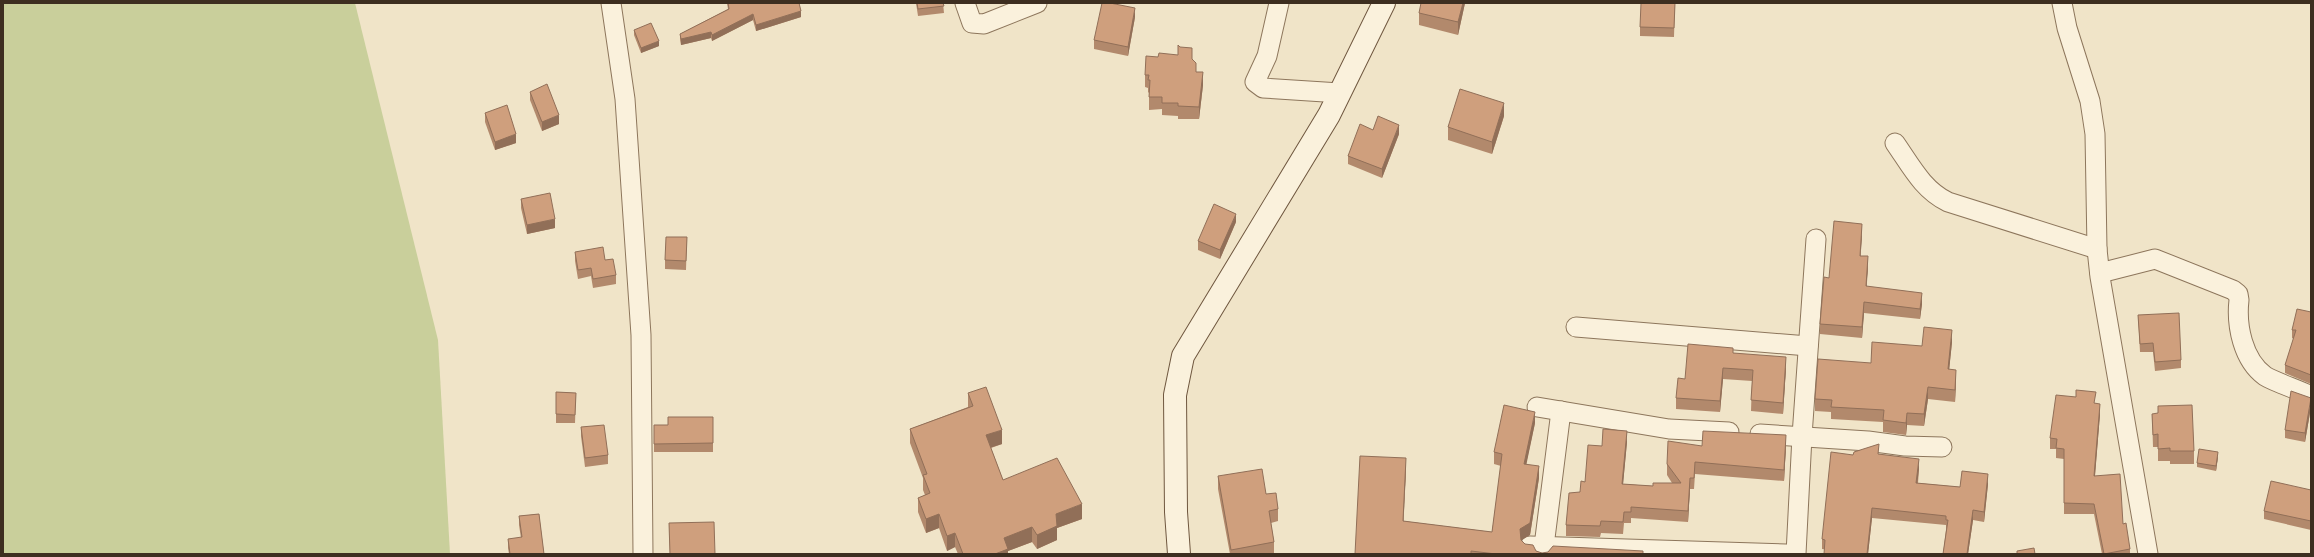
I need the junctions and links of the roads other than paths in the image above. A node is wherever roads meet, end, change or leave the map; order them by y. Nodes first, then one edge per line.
1 (611, 3) edge
2 (965, 3) edge
3 (1037, 3) edge
4 (1279, 3) edge
5 (1384, 3) edge
6 (2062, 3) edge
7 (1340, 93) junction
8 (1895, 143) dead end
9 (1816, 239) dead end
10 (2097, 249) junction
11 (2100, 273) junction
12 (1576, 327) dead end
13 (1808, 346) junction
14 (2311, 396) edge
15 (1537, 406) dead end
16 (1561, 411) junction
17 (1802, 436) junction
18 (1942, 448) dead end
19 (1539, 548) edge
20 (643, 554) edge
21 (1179, 554) edge
22 (1786, 554) edge
23 (1796, 554) edge
24 (2148, 554) edge

1 - 20 street
2 - 3 street
4 - 7 street
5 - 7 main road
6 - 10 street
7 - 21 main road
8 - 10 street
9 - 13 street
10 - 11 street
11 - 14 street
11 - 24 street
12 - 13 street
13 - 17 street
15 - 16 street
16 - 17 street
16 - 19 street
17 - 18 street
17 - 23 street
19 - 22 street

